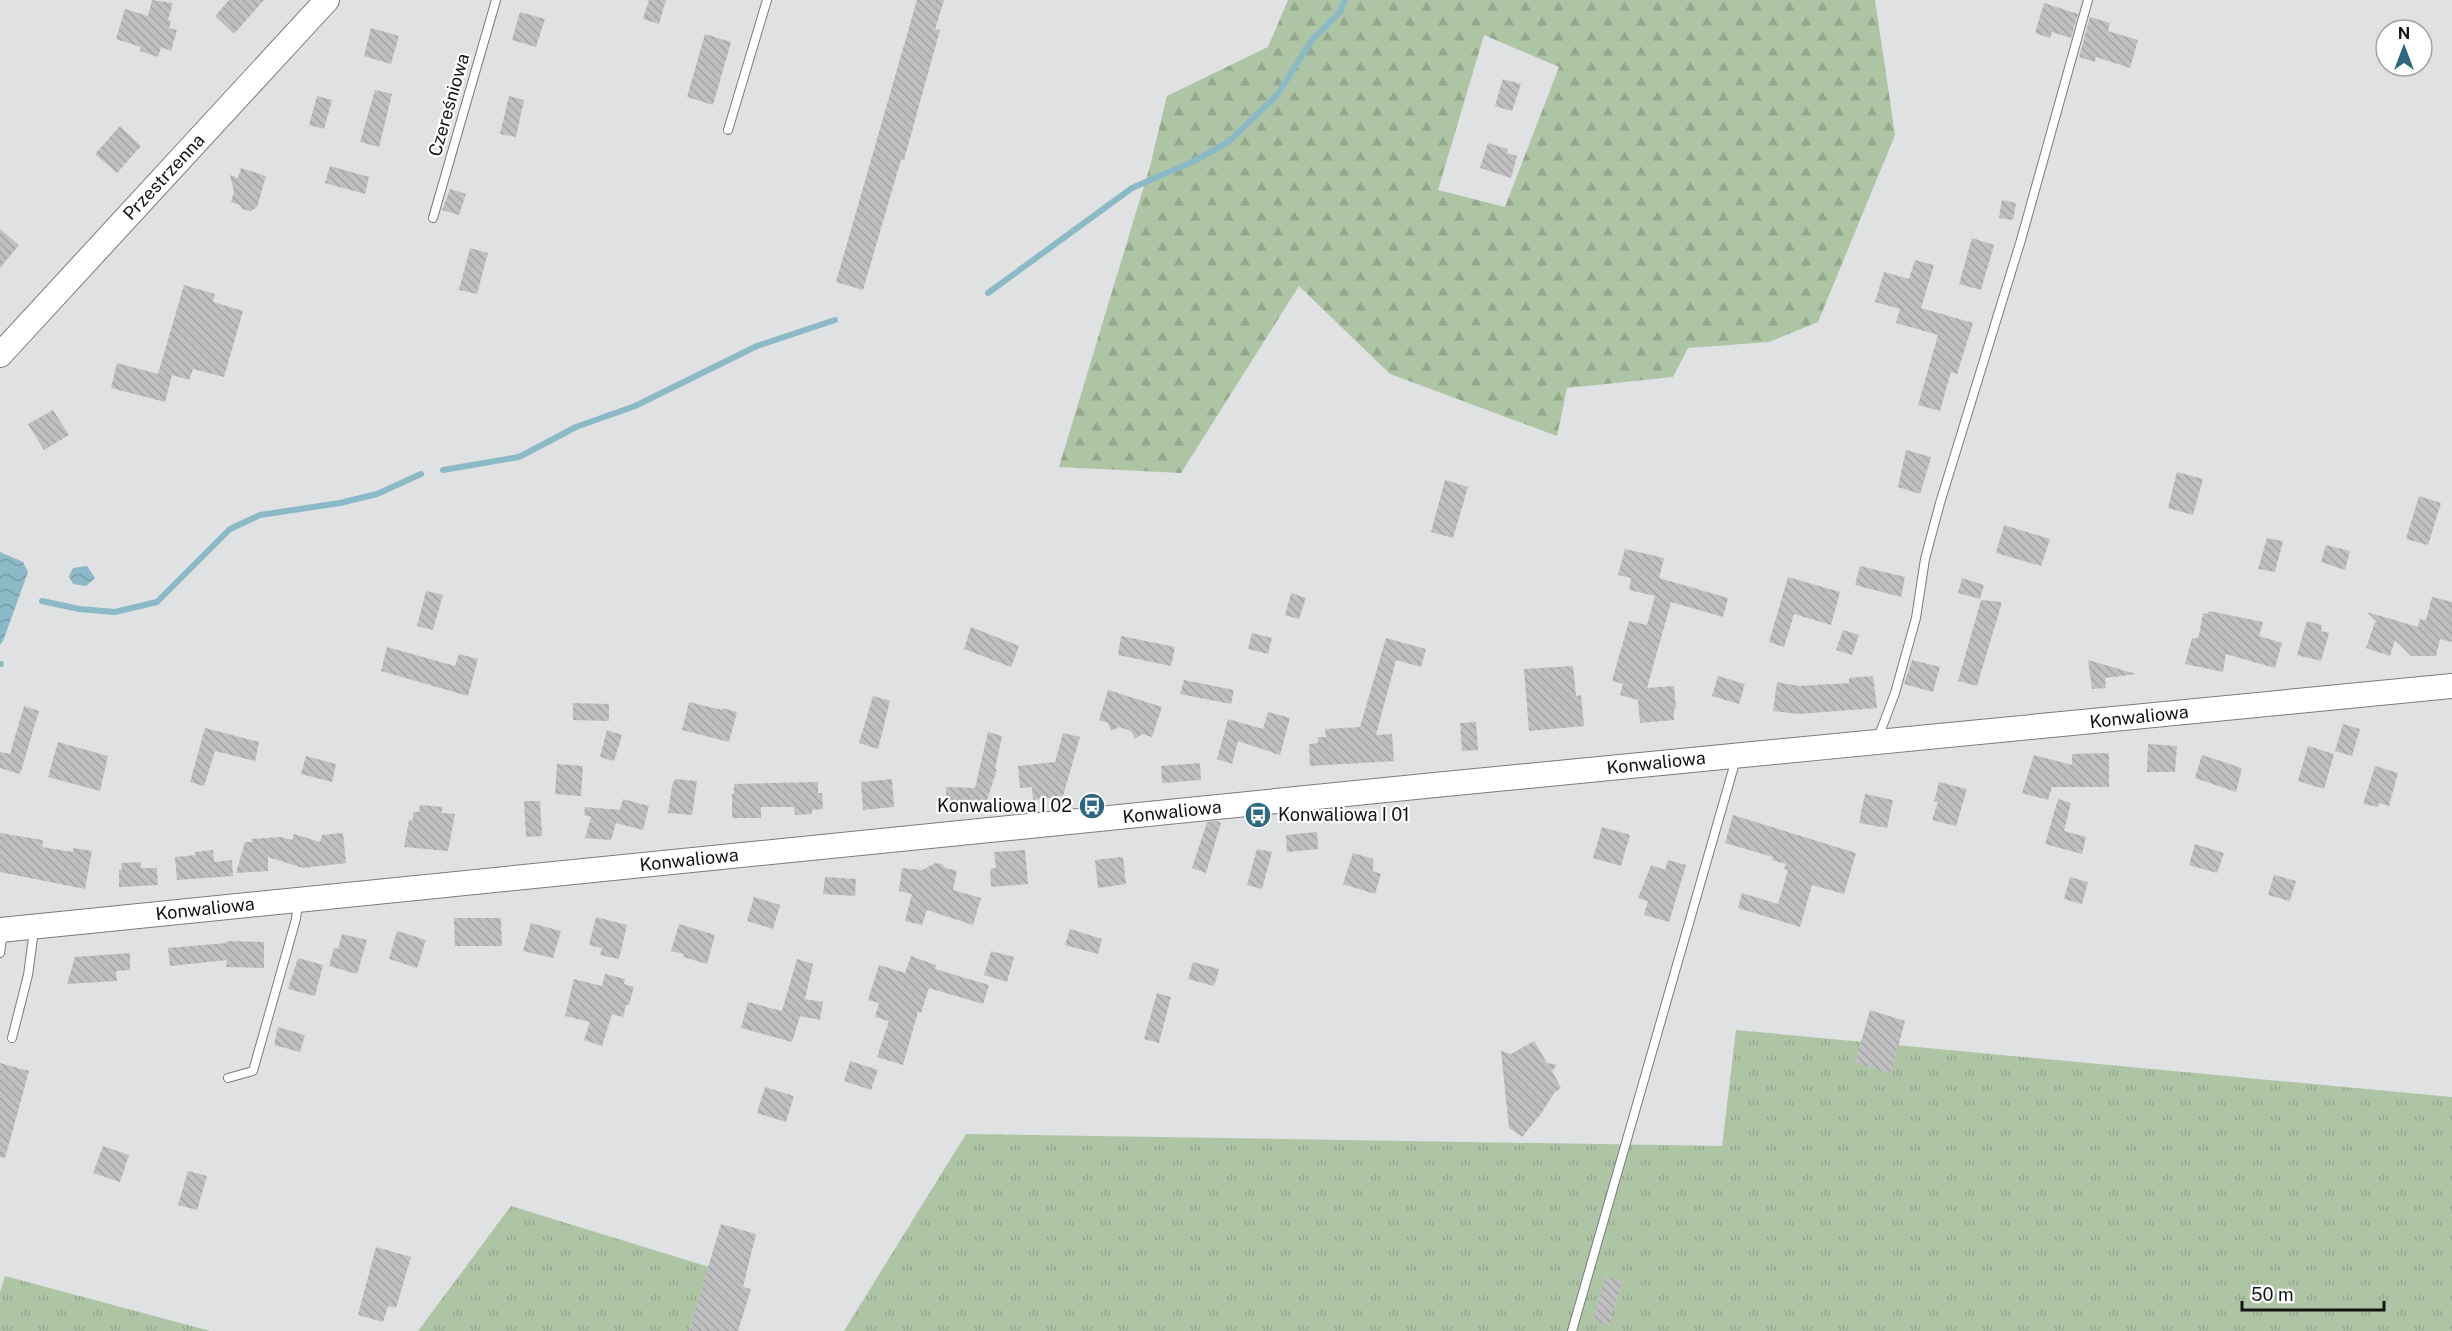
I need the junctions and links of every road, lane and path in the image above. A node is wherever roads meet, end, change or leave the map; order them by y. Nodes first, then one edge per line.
1 (327, 0) edge
2 (496, 0) edge
3 (767, 0) edge
4 (2088, 0) edge
5 (728, 130) dead end
6 (433, 218) dead end
7 (0, 355) edge
8 (2452, 686) edge
9 (1877, 742) junction
10 (1737, 756) junction
11 (298, 900) junction
12 (35, 927) junction
13 (1, 938) edge
14 (12, 1038) dead end
15 (228, 1078) dead end
16 (1572, 1331) edge

1 - 7 street, Przestrzenna
2 - 6 lane, Czereśniowa
3 - 5 lane
4 - 9 lane
8 - 9 street, Konwaliowa
9 - 10 street, Konwaliowa
10 - 11 street, Konwaliowa
10 - 16 lane
11 - 12 street, Konwaliowa
11 - 15 lane
12 - 13 street, Konwaliowa
12 - 14 lane

